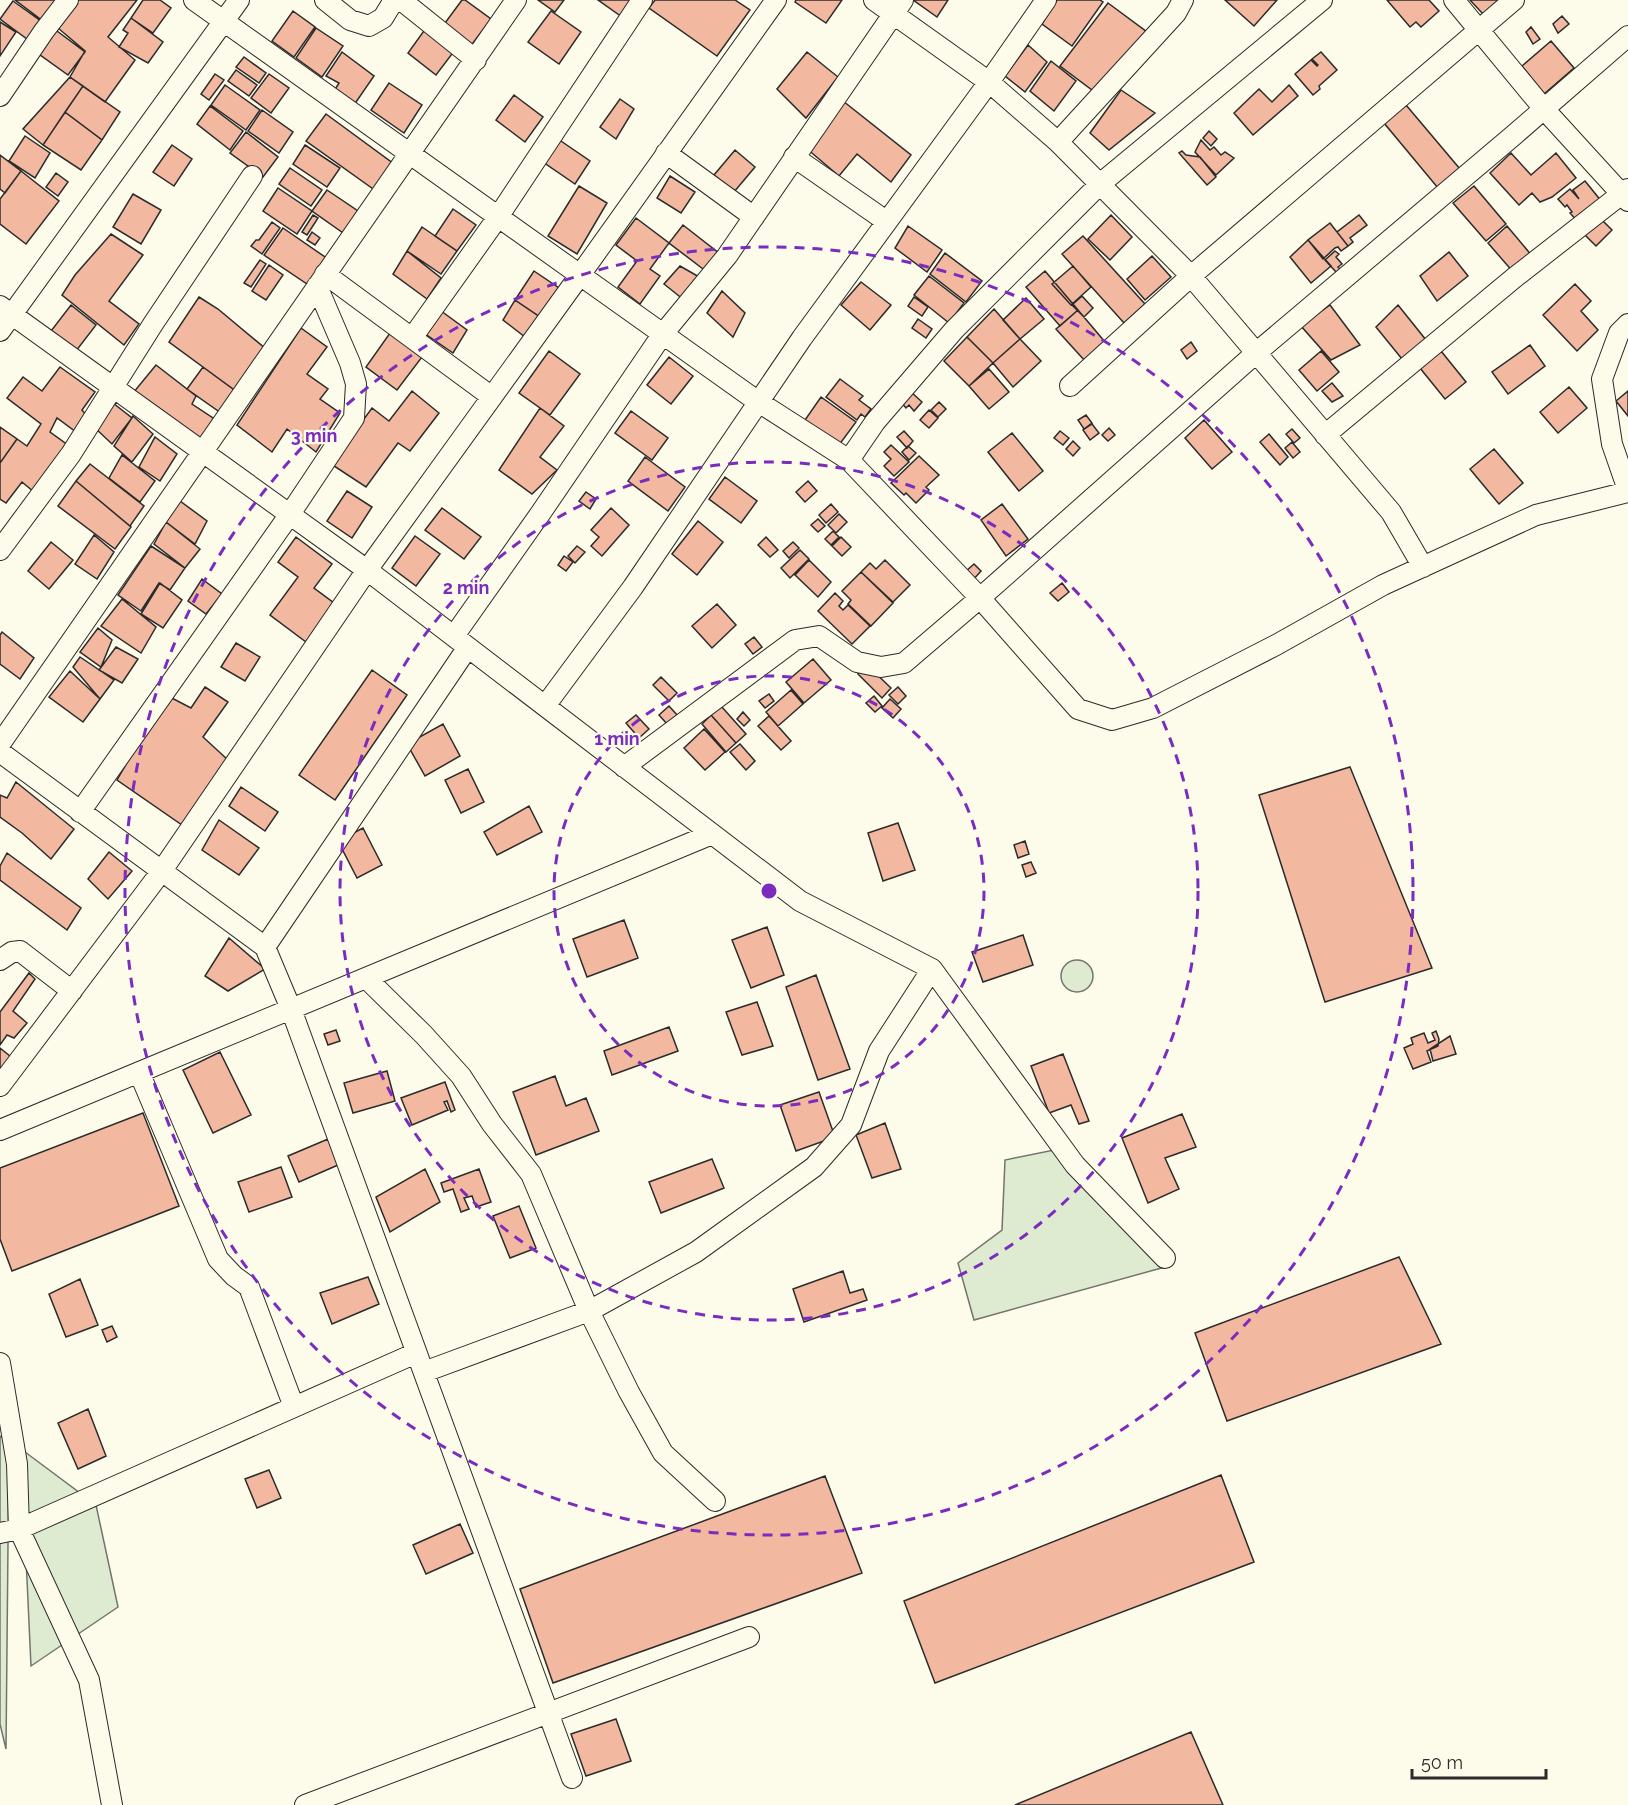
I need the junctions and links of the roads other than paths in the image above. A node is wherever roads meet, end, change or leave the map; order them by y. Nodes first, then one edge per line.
1 (68, 0) edge
2 (194, 0) edge
3 (239, 0) edge
4 (325, 0) edge
5 (394, 0) edge
6 (401, 0) edge
7 (516, 0) edge
8 (642, 0) edge
9 (776, 0) edge
10 (874, 0) edge
11 (1046, 0) edge
12 (1183, 0) edge
13 (1322, 0) edge
14 (1454, 0) edge
15 (1514, 0) edge
16 (898, 7) edge
17 (224, 21) junction
18 (1479, 30) junction
19 (1628, 36) edge
20 (476, 60) junction
21 (989, 82) junction
22 (0, 96) edge
23 (1544, 109) junction
24 (1058, 142) junction
25 (410, 153) junction
26 (666, 153) junction
27 (794, 157) junction
28 (252, 176) dead end
29 (1100, 184) junction
30 (1626, 194) edge
31 (498, 217) junction
32 (754, 217) junction
33 (886, 221) junction
34 (580, 275) junction
35 (1191, 276) junction
36 (321, 280) junction
37 (6, 310) edge
38 (1628, 324) edge
39 (0, 331) edge
40 (662, 335) junction
41 (412, 338) junction
42 (1256, 353) junction
43 (112, 386) junction
44 (1070, 386) dead end
45 (492, 397) junction
46 (757, 401) junction
47 (1325, 435) junction
48 (203, 452) junction
49 (849, 459) junction
50 (1628, 491) edge
51 (290, 514) junction
52 (0, 550) edge
53 (1423, 567) junction
54 (367, 570) junction
55 (980, 598) junction
56 (461, 642) junction
57 (545, 706) junction
58 (0, 744) edge
59 (0, 752) edge
60 (624, 767) junction
61 (80, 812) junction
62 (712, 834) junction
63 (161, 872) junction
64 (265, 947) junction
65 (0, 960) edge
66 (932, 969) junction
67 (366, 978) junction
68 (72, 991) junction
69 (291, 1009) junction
70 (139, 1072) junction
71 (0, 1086) edge
72 (0, 1130) edge
73 (1165, 1258) dead end
74 (589, 1311) junction
75 (416, 1353) junction
76 (0, 1363) edge
77 (424, 1372) junction
78 (294, 1407) junction
79 (715, 1501) dead end
80 (20, 1529) junction
81 (0, 1533) edge
82 (749, 1637) dead end
83 (548, 1713) junction
84 (572, 1778) dead end
85 (112, 1805) edge
86 (305, 1805) edge

1 - 22 street
2 - 17 street
3 - 17 street
4 - 5 street
6 - 20 street
7 - 20 street
8 - 31 street
9 - 26 street
10 - 16 street
11 - 21 street
12 - 24 street
13 - 29 street
14 - 18 street
15 - 18 street
16 - 21 street
16 - 27 street
17 - 25 street
17 - 37 street
18 - 23 street
18 - 35 street
19 - 23 street
20 - 25 street
21 - 24 street
21 - 33 street
23 - 30 street
23 - 42 street
24 - 29 street
25 - 31 street
25 - 36 street
26 - 32 street
26 - 34 street
27 - 32 street
27 - 33 street
28 - 43 street
29 - 35 street
29 - 49 street
30 - 47 street
31 - 34 street
31 - 41 street
32 - 40 street
33 - 46 street
34 - 40 street
34 - 45 street
35 - 42 street
35 - 44 street
36 - 41 street
36 - 48 street
36 - 51 street
37 - 39 street
37 - 43 street
38 - 50 street
40 - 46 street
40 - 56 street
41 - 45 street
42 - 47 street
42 - 55 street
43 - 48 street
43 - 52 street
45 - 54 street
46 - 49 street
46 - 57 street
47 - 53 street
48 - 51 street
48 - 58 street
49 - 55 street
50 - 53 street
51 - 54 street
51 - 61 street
53 - 55 street
54 - 56 street
54 - 63 street
55 - 60 street
56 - 57 street
56 - 64 street
57 - 60 street
59 - 61 street
60 - 62 street
61 - 63 street
62 - 66 street
62 - 67 street
63 - 64 street
63 - 68 street
64 - 69 street
65 - 68 street
66 - 73 street
66 - 74 street
67 - 69 street
67 - 74 street
68 - 71 street
69 - 70 street
69 - 75 street
70 - 72 street
70 - 78 street
74 - 77 street
74 - 79 street
75 - 77 street
75 - 78 street
76 - 80 street
77 - 83 street
78 - 80 street
80 - 81 street
80 - 85 street
82 - 83 street
83 - 84 street
83 - 86 street

